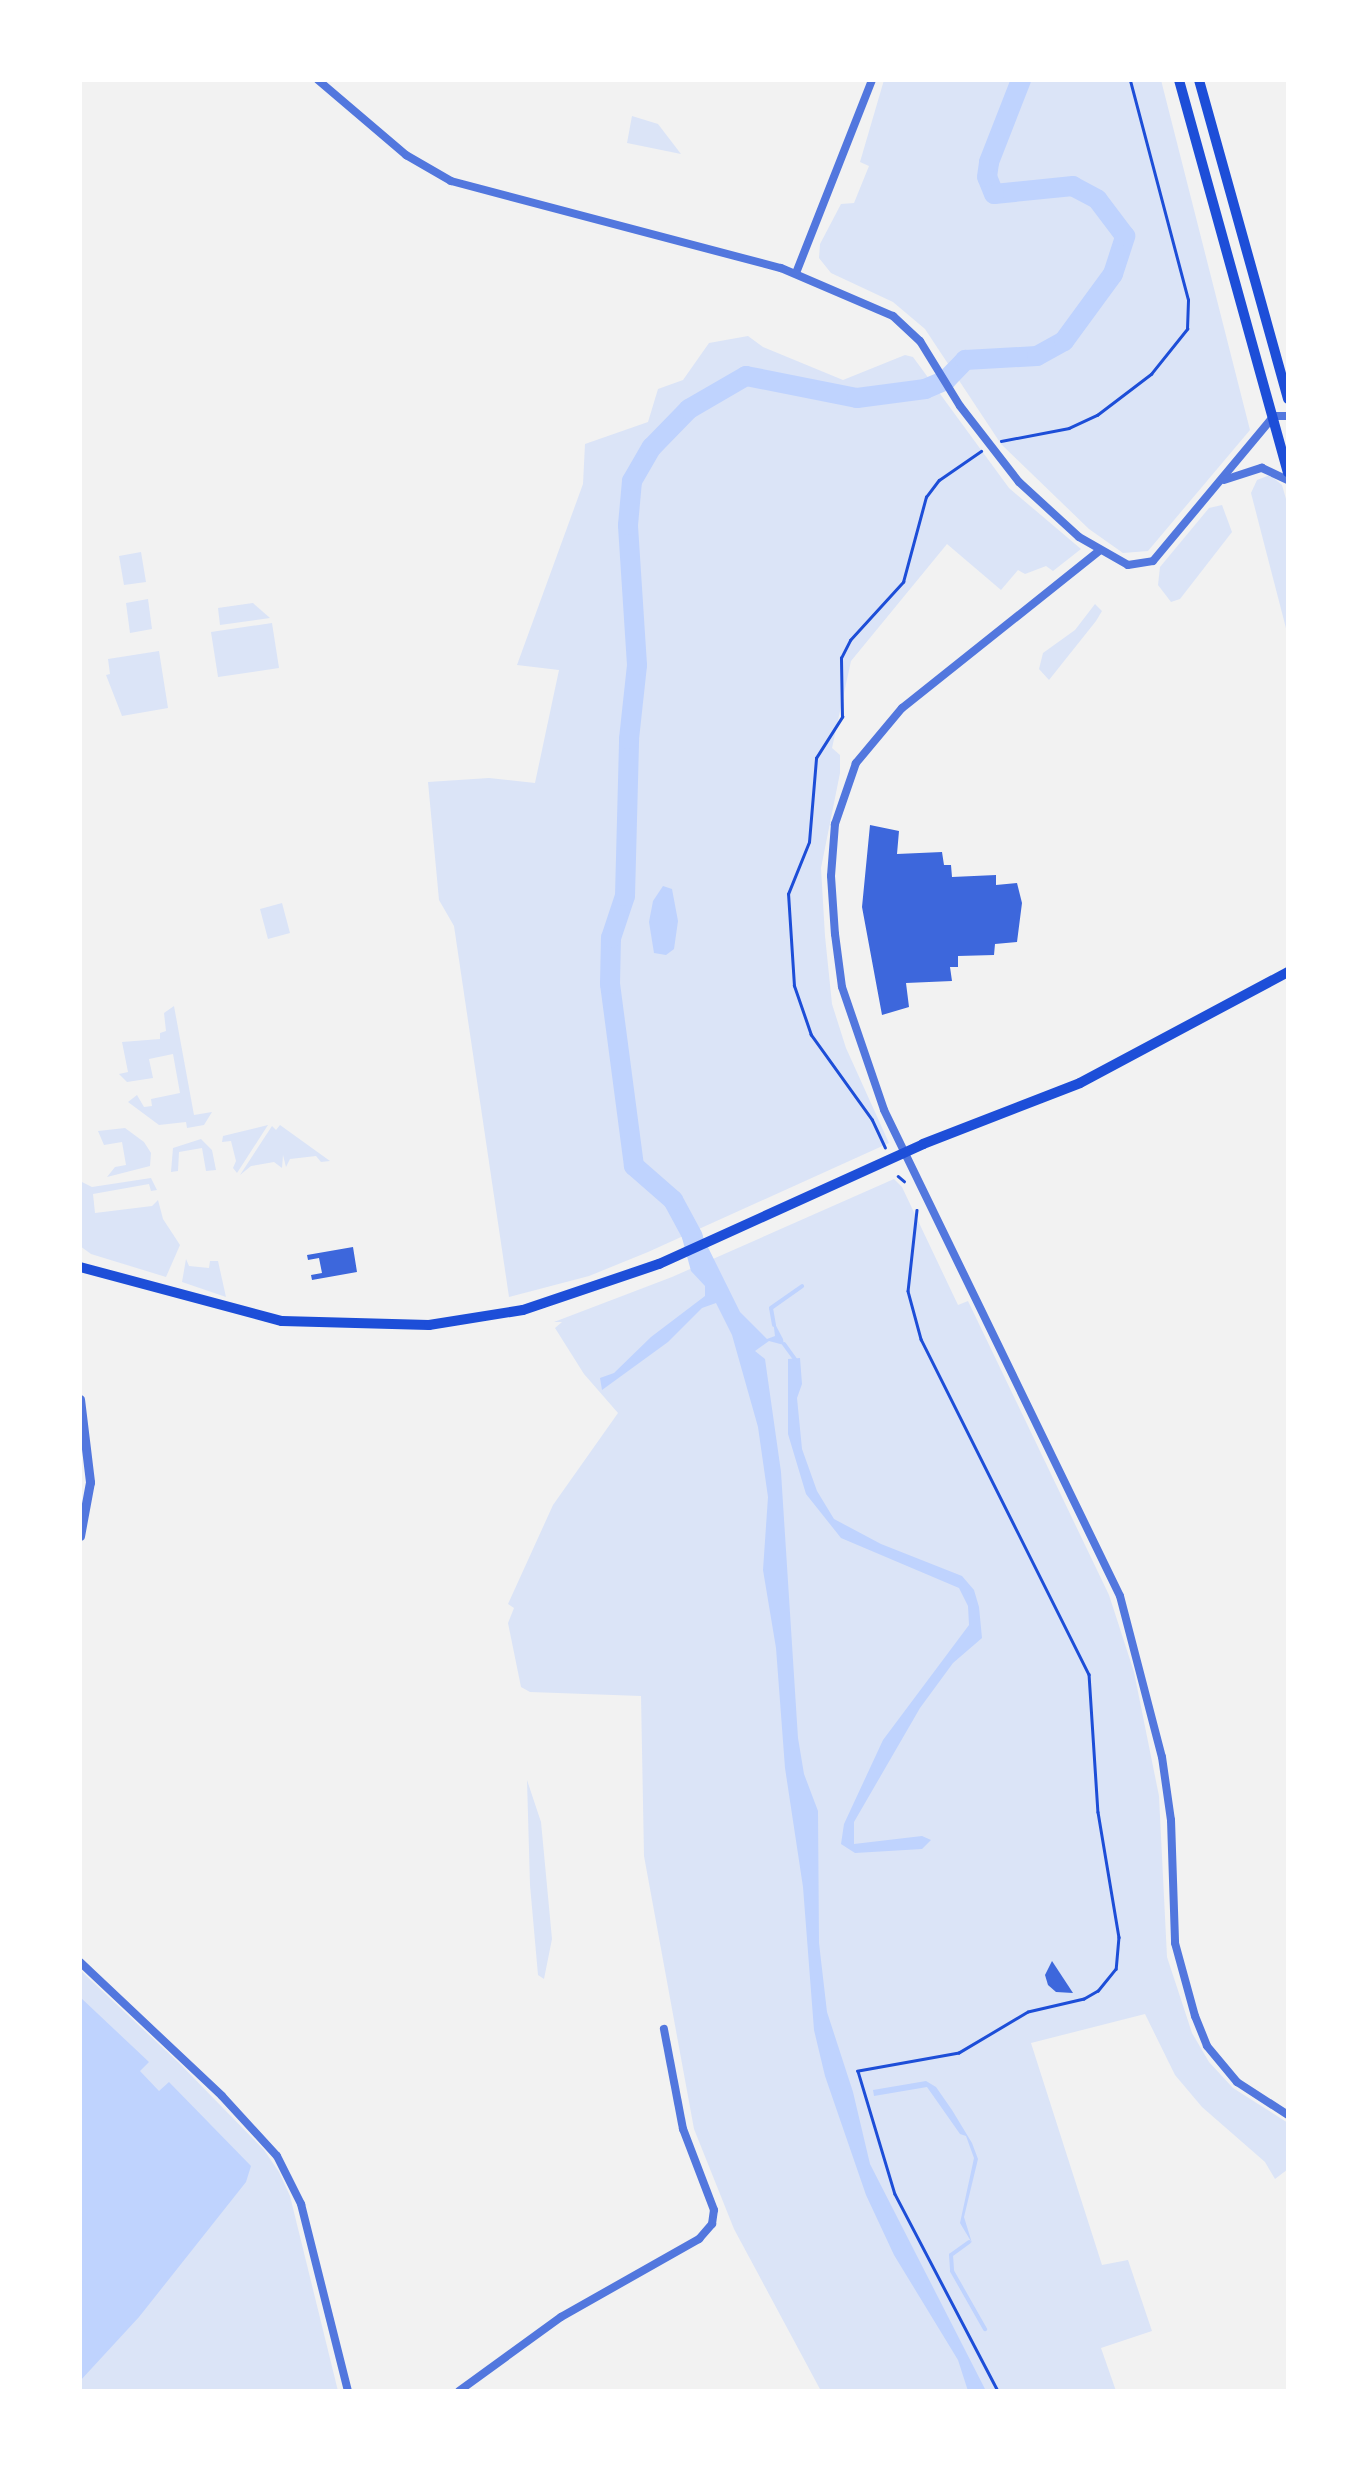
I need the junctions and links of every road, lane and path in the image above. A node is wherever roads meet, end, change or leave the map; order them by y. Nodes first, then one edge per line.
1 (318, 80) edge
2 (872, 80) edge
3 (1130, 80) edge
4 (1179, 80) edge
5 (1200, 80) edge
6 (796, 274) junction
7 (1288, 399) edge
8 (1274, 416) junction
9 (1288, 416) edge
10 (989, 446) junction
11 (1288, 472) edge
12 (1288, 480) edge
13 (1220, 482) junction
14 (1099, 551) junction
15 (1288, 972) edge
16 (886, 1148) dead end
17 (904, 1152) junction
18 (898, 1176) dead end
19 (904, 1182) dead end
20 (917, 1210) dead end
21 (80, 1267) edge
22 (80, 1399) edge
23 (80, 1536) edge
24 (80, 1962) edge
25 (664, 2029) dead end
26 (1288, 2115) edge
27 (348, 2391) edge
28 (459, 2391) edge
29 (998, 2391) edge

1 - 6 street
2 - 6 street
3 - 10 path
4 - 8 main road
5 - 7 main road
6 - 10 street
7 - 8 street
8 - 9 street
8 - 11 main road
8 - 13 street
10 - 14 street
10 - 16 path
12 - 13 street
13 - 14 street
14 - 17 street
15 - 17 main road
17 - 21 main road
17 - 26 street
18 - 19 path
20 - 29 path
22 - 23 street
24 - 27 street
25 - 28 street

